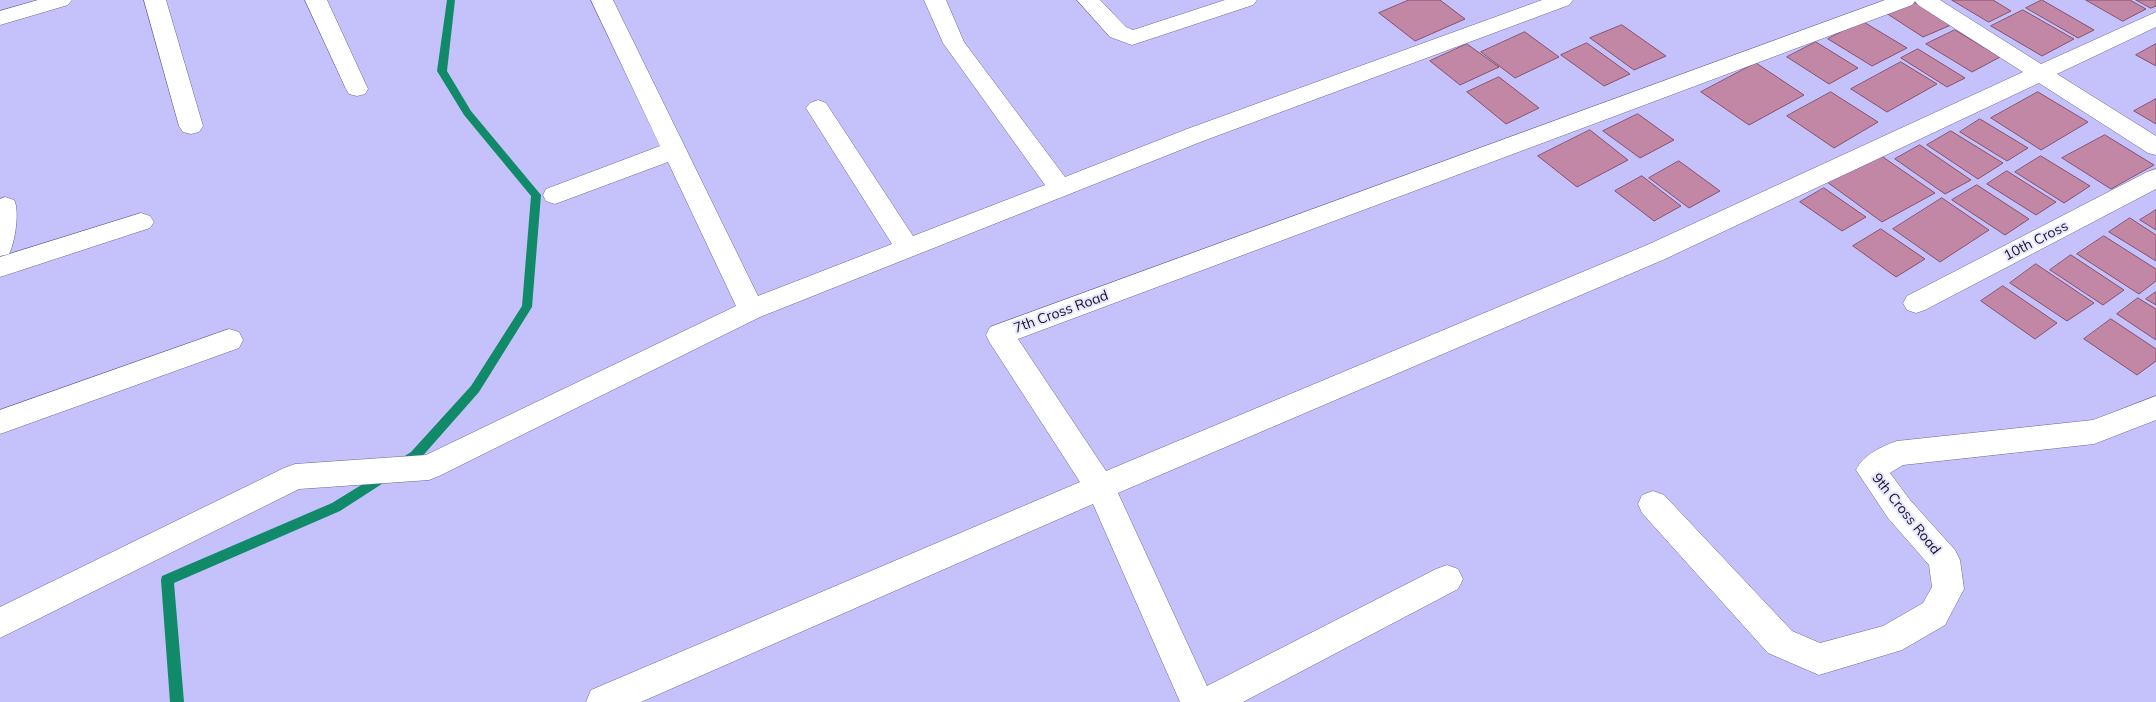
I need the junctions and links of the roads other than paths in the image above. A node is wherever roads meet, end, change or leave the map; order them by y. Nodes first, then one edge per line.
1 (61, 0) edge
2 (155, 0) edge
3 (316, 0) edge
4 (602, 0) edge
5 (935, 0) edge
6 (1088, 0) edge
7 (1246, 0) edge
8 (1562, 0) edge
9 (1905, 0) edge
10 (1926, 0) edge
11 (0, 18) edge
12 (2156, 19) edge
13 (2039, 74) junction
14 (358, 89) dead end
15 (818, 108) dead end
16 (191, 126) dead end
17 (2156, 147) edge
18 (674, 150) junction
19 (2156, 178) edge
20 (1060, 188) junction
21 (555, 194) dead end
22 (5, 206) dead end
23 (141, 222) dead end
24 (0, 247) edge
25 (908, 248) junction
26 (0, 267) edge
27 (1916, 303) dead end
28 (752, 310) junction
29 (229, 340) dead end
30 (2156, 408) edge
31 (0, 422) edge
32 (1100, 487) junction
33 (1653, 504) dead end
34 (1447, 579) dead end
35 (0, 623) edge
36 (603, 702) edge
37 (1197, 702) edge
38 (1209, 702) edge

1 - 11 street
2 - 16 street
3 - 14 street
4 - 18 street
5 - 20 street
6 - 7 street
8 - 20 street
9 - 32 street, 7th Cross Road
10 - 13 street
12 - 13 street
13 - 17 street
13 - 32 street
15 - 25 street
18 - 21 street
18 - 28 street
19 - 27 street, 10th Cross
20 - 25 street
22 - 24 street
23 - 26 street
25 - 28 street
28 - 35 street
29 - 31 street
30 - 33 street, 9th Cross Road
32 - 36 street
32 - 37 street, 7th Cross Road
34 - 38 street

